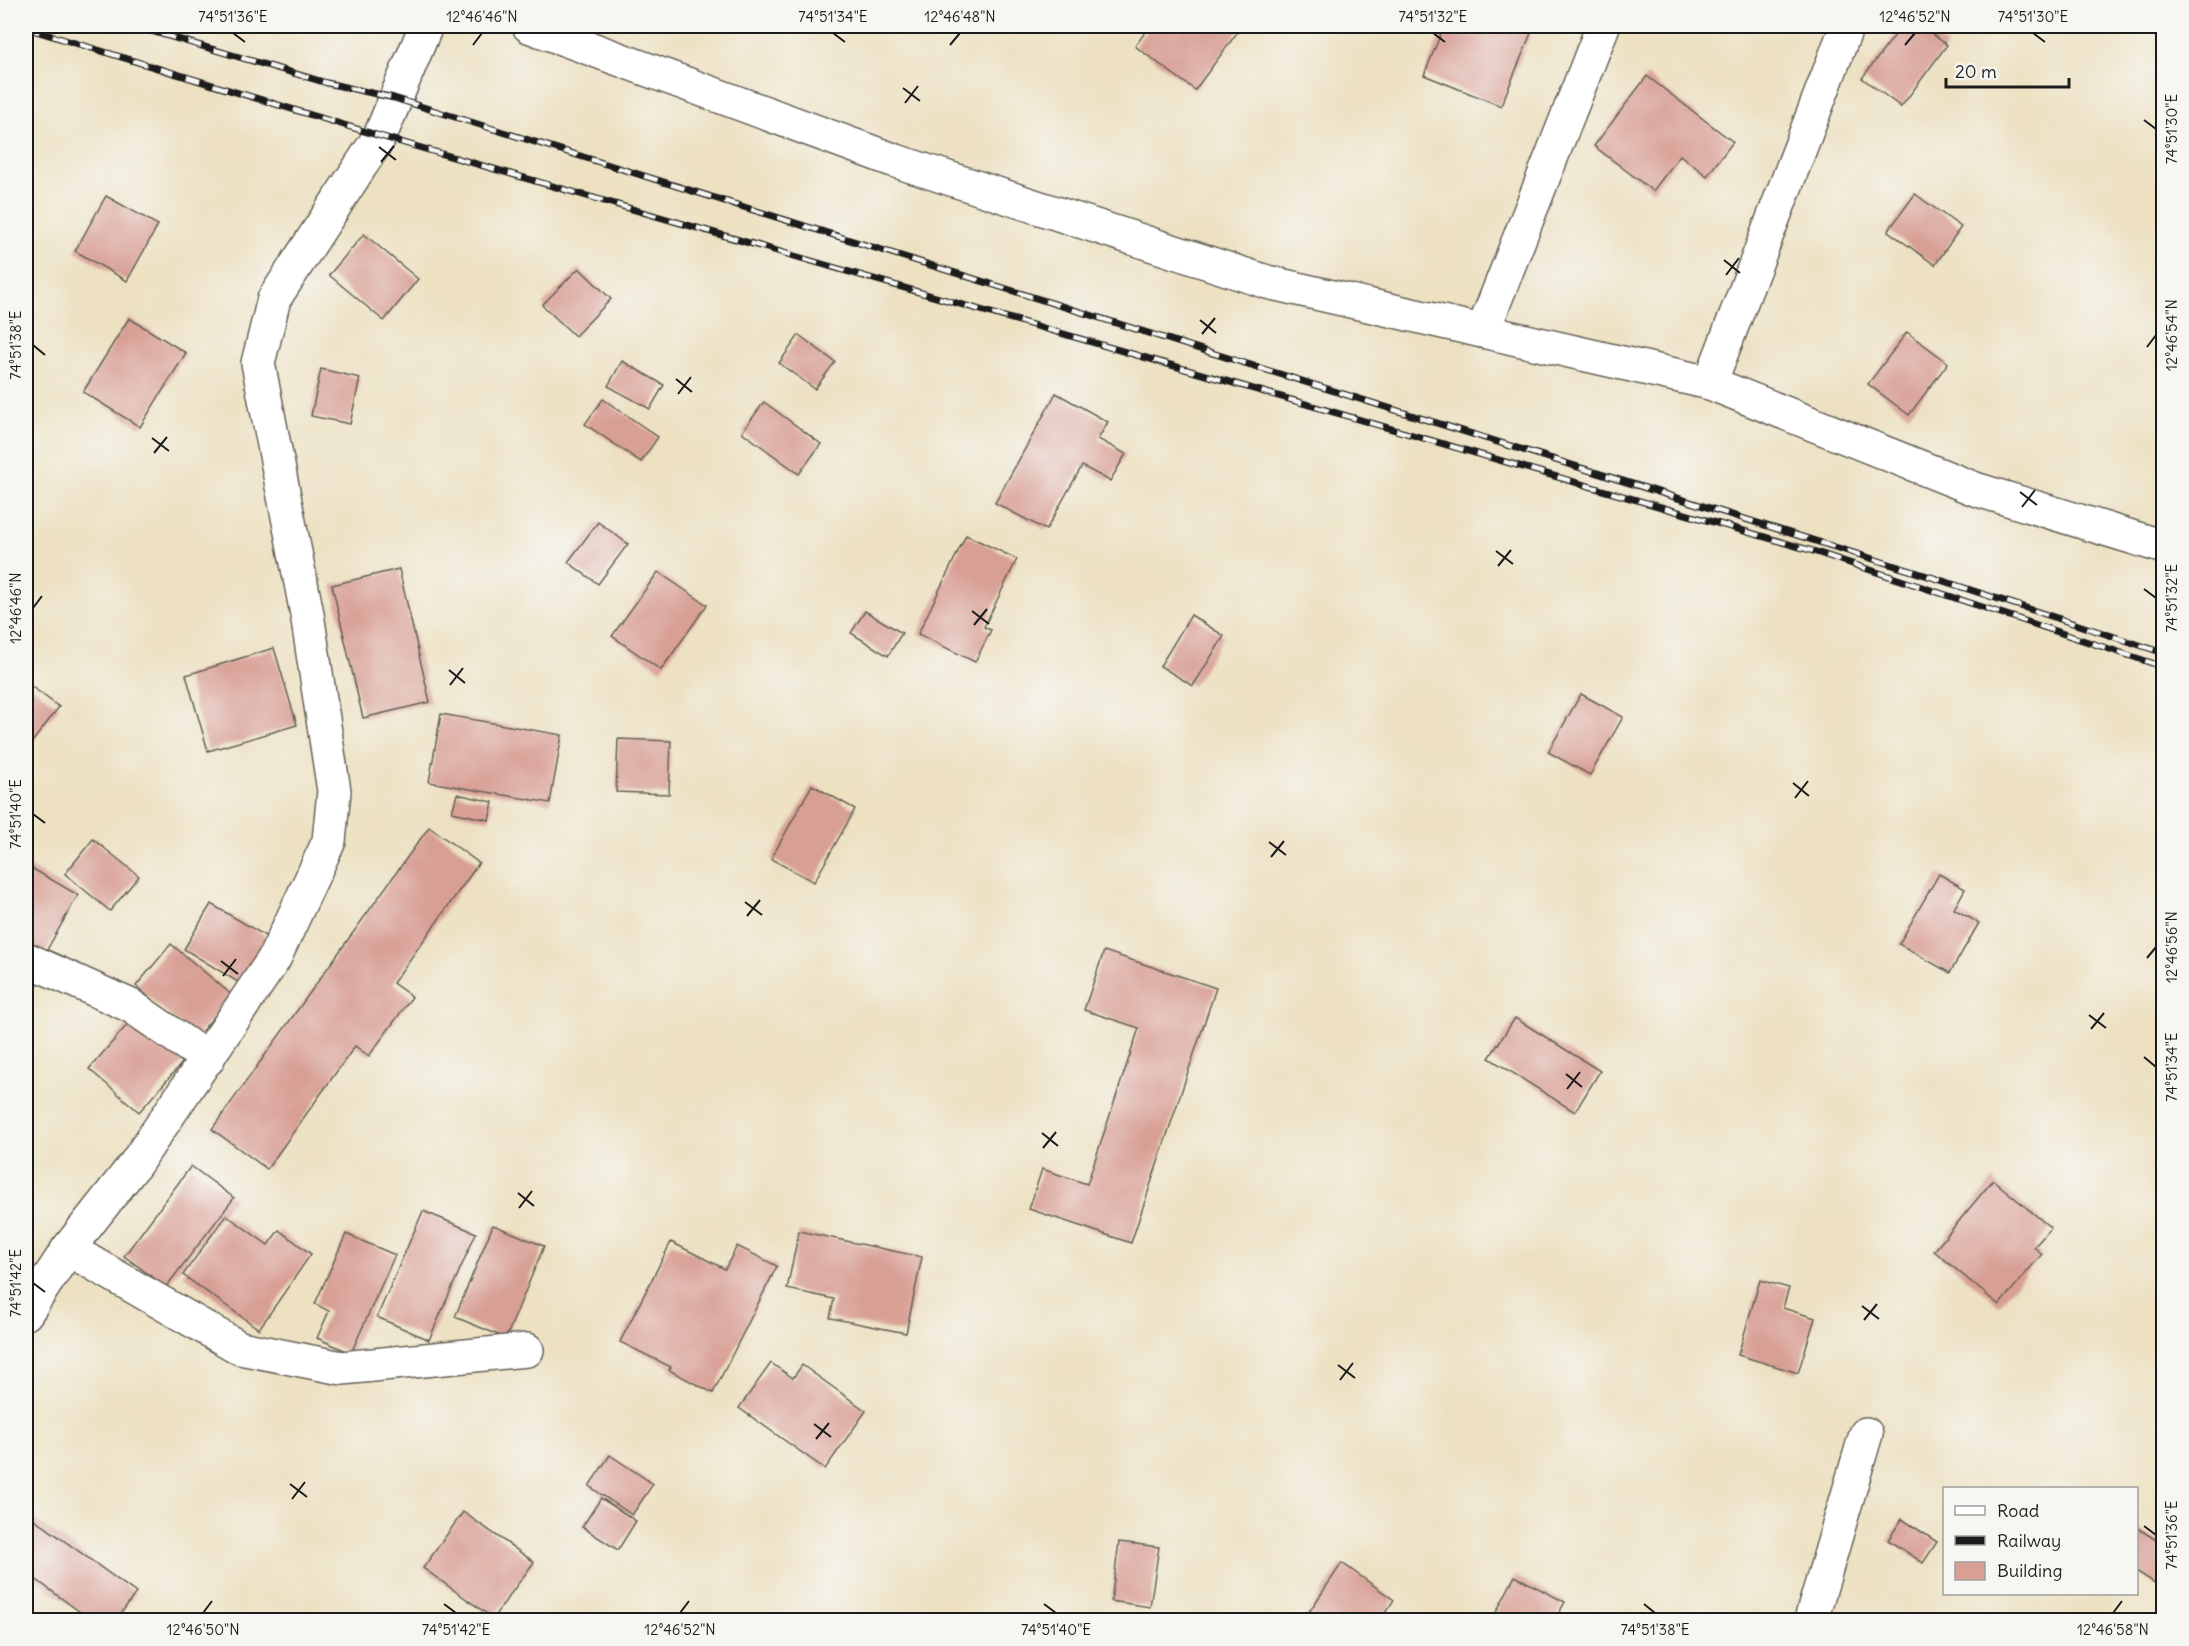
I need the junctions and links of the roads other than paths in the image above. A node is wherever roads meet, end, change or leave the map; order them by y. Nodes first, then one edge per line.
1 (426, 26) edge
2 (529, 26) edge
3 (1603, 26) edge
4 (1846, 26) edge
5 (1483, 331) junction
6 (1710, 383) junction
7 (2163, 547) edge
8 (26, 959) edge
9 (208, 1059) junction
10 (68, 1250) junction
11 (26, 1313) edge
12 (526, 1350) dead end
13 (1866, 1434) dead end
14 (1811, 1620) edge

1 - 9 street
2 - 5 street
3 - 5 street
4 - 6 street
5 - 6 street
6 - 7 street
8 - 9 street
9 - 10 street
10 - 11 street
10 - 12 street
13 - 14 street

